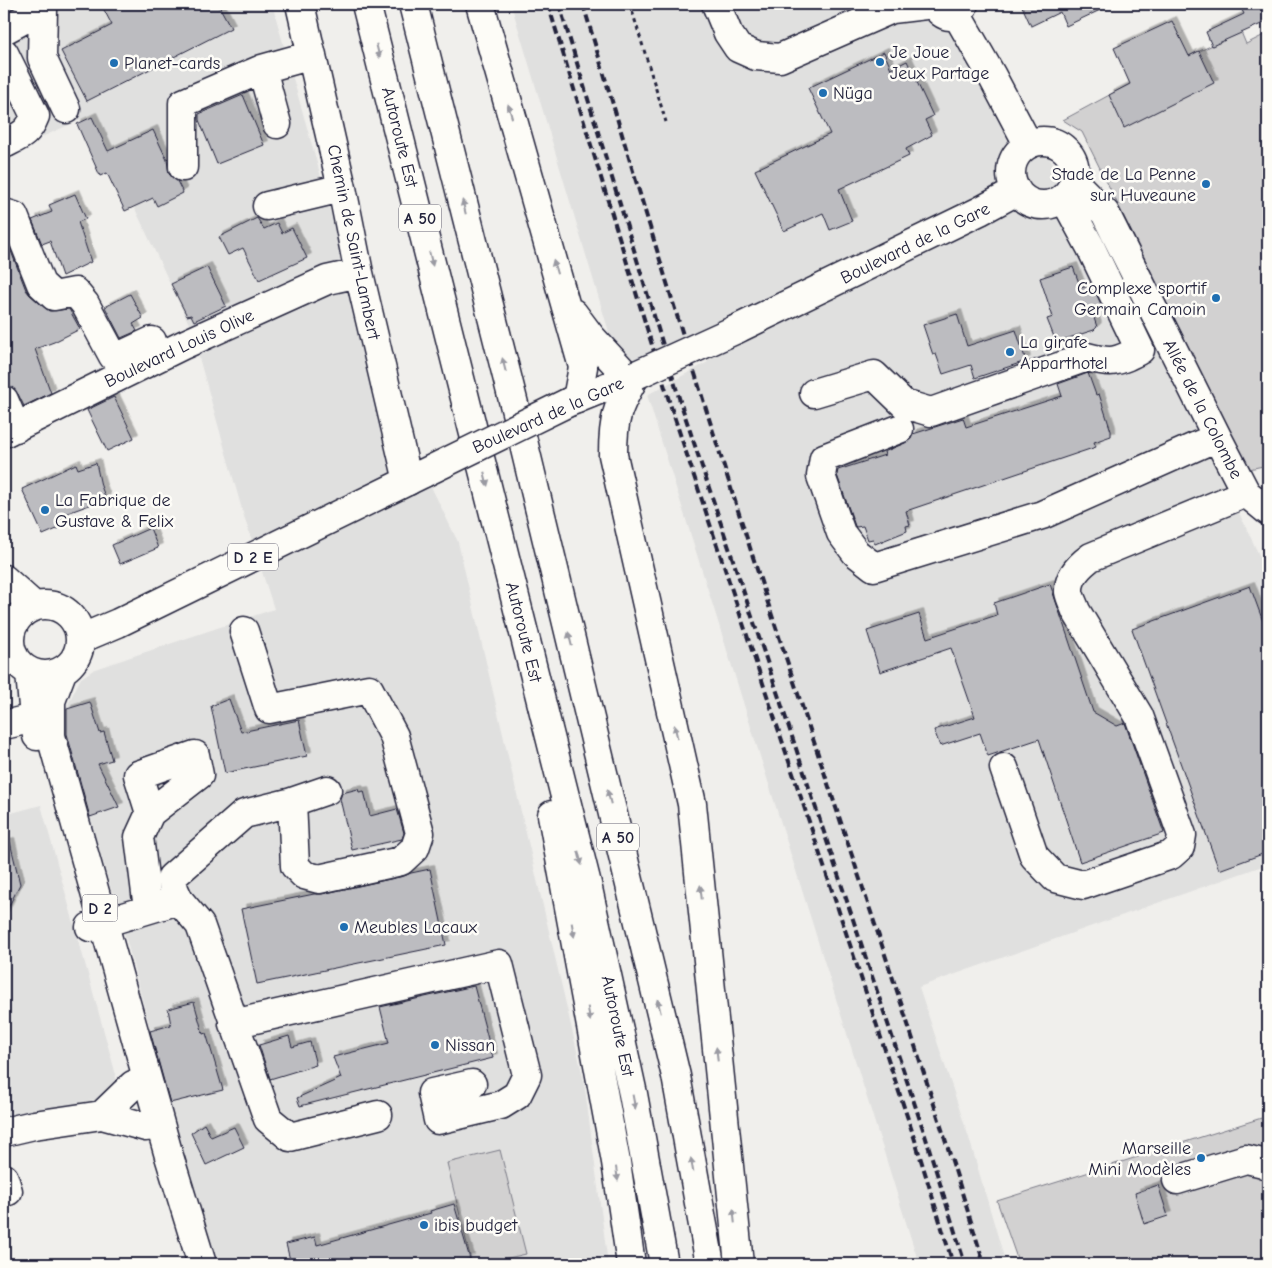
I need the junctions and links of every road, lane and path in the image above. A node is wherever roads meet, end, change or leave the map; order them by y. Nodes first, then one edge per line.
1 (300, 4) edge
2 (366, 4) edge
3 (413, 4) edge
4 (480, 4) edge
5 (630, 4) edge
6 (716, 4) edge
7 (948, 6) edge
8 (41, 7) edge
9 (863, 11) edge
10 (4, 30) edge
11 (4, 53) edge
12 (312, 55) junction
13 (262, 69) junction
14 (66, 109) dead end
15 (666, 122) dead end
16 (277, 124) dead end
17 (4, 144) edge
18 (1028, 144) junction
19 (183, 167) dead end
20 (342, 188) junction
21 (1069, 190) junction
22 (1017, 191) junction
23 (267, 206) dead end
24 (4, 213) edge
25 (359, 273) junction
26 (565, 304) junction
27 (183, 345) junction
28 (632, 376) junction
29 (814, 393) dead end
30 (4, 400) edge
31 (573, 401) junction
32 (899, 429) dead end
33 (10, 430) edge
34 (1217, 437) junction
35 (416, 477) junction
36 (1246, 493) junction
37 (1268, 511) edge
38 (501, 538) junction
39 (4, 579) edge
40 (34, 606) junction
41 (8, 619) edge
42 (244, 631) dead end
43 (80, 639) junction
44 (62, 672) junction
45 (30, 673) junction
46 (34, 718) junction
47 (4, 726) edge
48 (1004, 768) dead end
49 (327, 790) dead end
50 (292, 802) junction
51 (150, 813) dead end
52 (179, 900) junction
53 (148, 909) junction
54 (97, 925) junction
55 (233, 1024) junction
56 (472, 1084) dead end
57 (133, 1085) junction
58 (102, 1115) junction
59 (378, 1115) dead end
60 (4, 1132) edge
61 (156, 1136) junction
62 (1268, 1166) edge
63 (1177, 1180) dead end
64 (186, 1264) edge
65 (202, 1264) edge
66 (631, 1264) edge
67 (664, 1264) edge
68 (710, 1264) edge
69 (739, 1264) edge

1 - 12 main road, Chemin de Saint-Lambert
2 -> 38 main road, Autoroute Est / A 50
68 -> 3 main road, A 50
26 -> 4 main road
5 - 15 path
6 - 9 main road
7 - 9 main road
7 - 18 main road
8 - 10 main road
8 - 14 main road
11 - 17 main road
12 - 13 main road
12 - 20 main road, Chemin de Saint-Lambert
13 - 16 main road
13 - 19 main road
18 - 21 main road
18 - 22 main road
20 - 23 main road
20 - 25 main road, Chemin de Saint-Lambert
21 - 22 main road
21 - 29 main road
21 - 34 main road, Allée de la Colombe
22 - 28 main road, Boulevard de la Gare, bridge
24 - 27 main road
25 - 27 main road, Boulevard Louis Olive
25 - 35 main road, Chemin de Saint-Lambert
26 - 28 main road
26 - 31 main road
27 - 33 main road, Boulevard Louis Olive
28 - 31 main road, Boulevard de la Gare
69 -> 28 main road
30 - 33 main road
31 - 35 main road, Boulevard de la Gare / D 2 E, bridge
32 - 34 main road
34 - 36 main road, Allée de la Colombe
35 - 43 main road, Boulevard de la Gare / D 2 E
36 - 37 main road
36 - 48 main road, Allée de la Colombe
38 -> 66 main road
38 -> 67 main road, Autoroute Est / A 50
39 - 40 main road
40 - 41 main road
40 - 43 main road
41 - 45 main road
42 - 50 main road
43 - 44 main road
44 - 45 main road
44 - 54 main road, D 2
45 - 46 main road, D 2
46 - 47 main road
46 - 54 main road, D 2
49 - 50 main road
50 - 52 main road
51 - 53 main road
52 - 53 main road
52 - 55 main road
53 - 54 main road
54 - 57 main road, D 2
54 - 61 main road, D 2
55 - 56 main road
55 - 59 main road
57 - 58 main road
57 - 61 main road, D 2
58 - 60 main road
58 - 61 main road
61 - 64 main road, D 2
61 - 65 main road, D 2
62 - 63 main road

